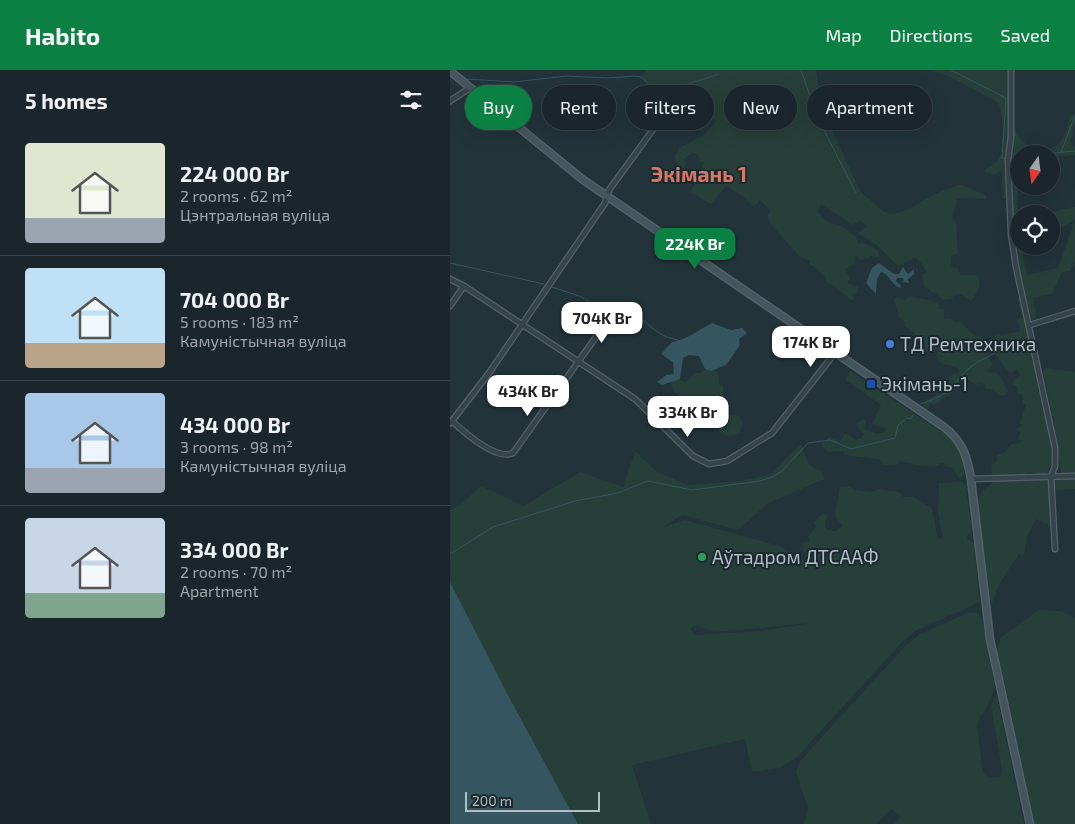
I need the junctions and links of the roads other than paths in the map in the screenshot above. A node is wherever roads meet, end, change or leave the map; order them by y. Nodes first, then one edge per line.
1 (1011, 70) edge
2 (450, 71) edge
3 (466, 85) edge
4 (465, 91) edge
5 (450, 100) edge
6 (521, 130) edge
7 (653, 130) edge
8 (608, 197) junction
9 (450, 279) edge
10 (464, 286) junction
11 (450, 306) edge
12 (1075, 311) edge
13 (611, 316) dead end
14 (522, 324) junction
15 (1030, 324) junction
16 (835, 353) junction
17 (577, 361) junction
18 (451, 422) edge
19 (1075, 476) edge
20 (1051, 477) junction
21 (971, 479) junction
22 (1055, 549) dead end
23 (1030, 824) edge

1 - 15 street
2 - 3 main road
4 - 5 street
6 - 8 main road
7 - 8 street
8 - 14 street
8 - 16 main road
9 - 10 street
10 - 11 street
10 - 14 street
12 - 15 street
13 - 17 street
14 - 17 street
14 - 18 street
15 - 20 street
16 - 17 street
16 - 21 main road
17 - 18 street
19 - 20 street
20 - 21 street
20 - 22 street
21 - 23 main road

